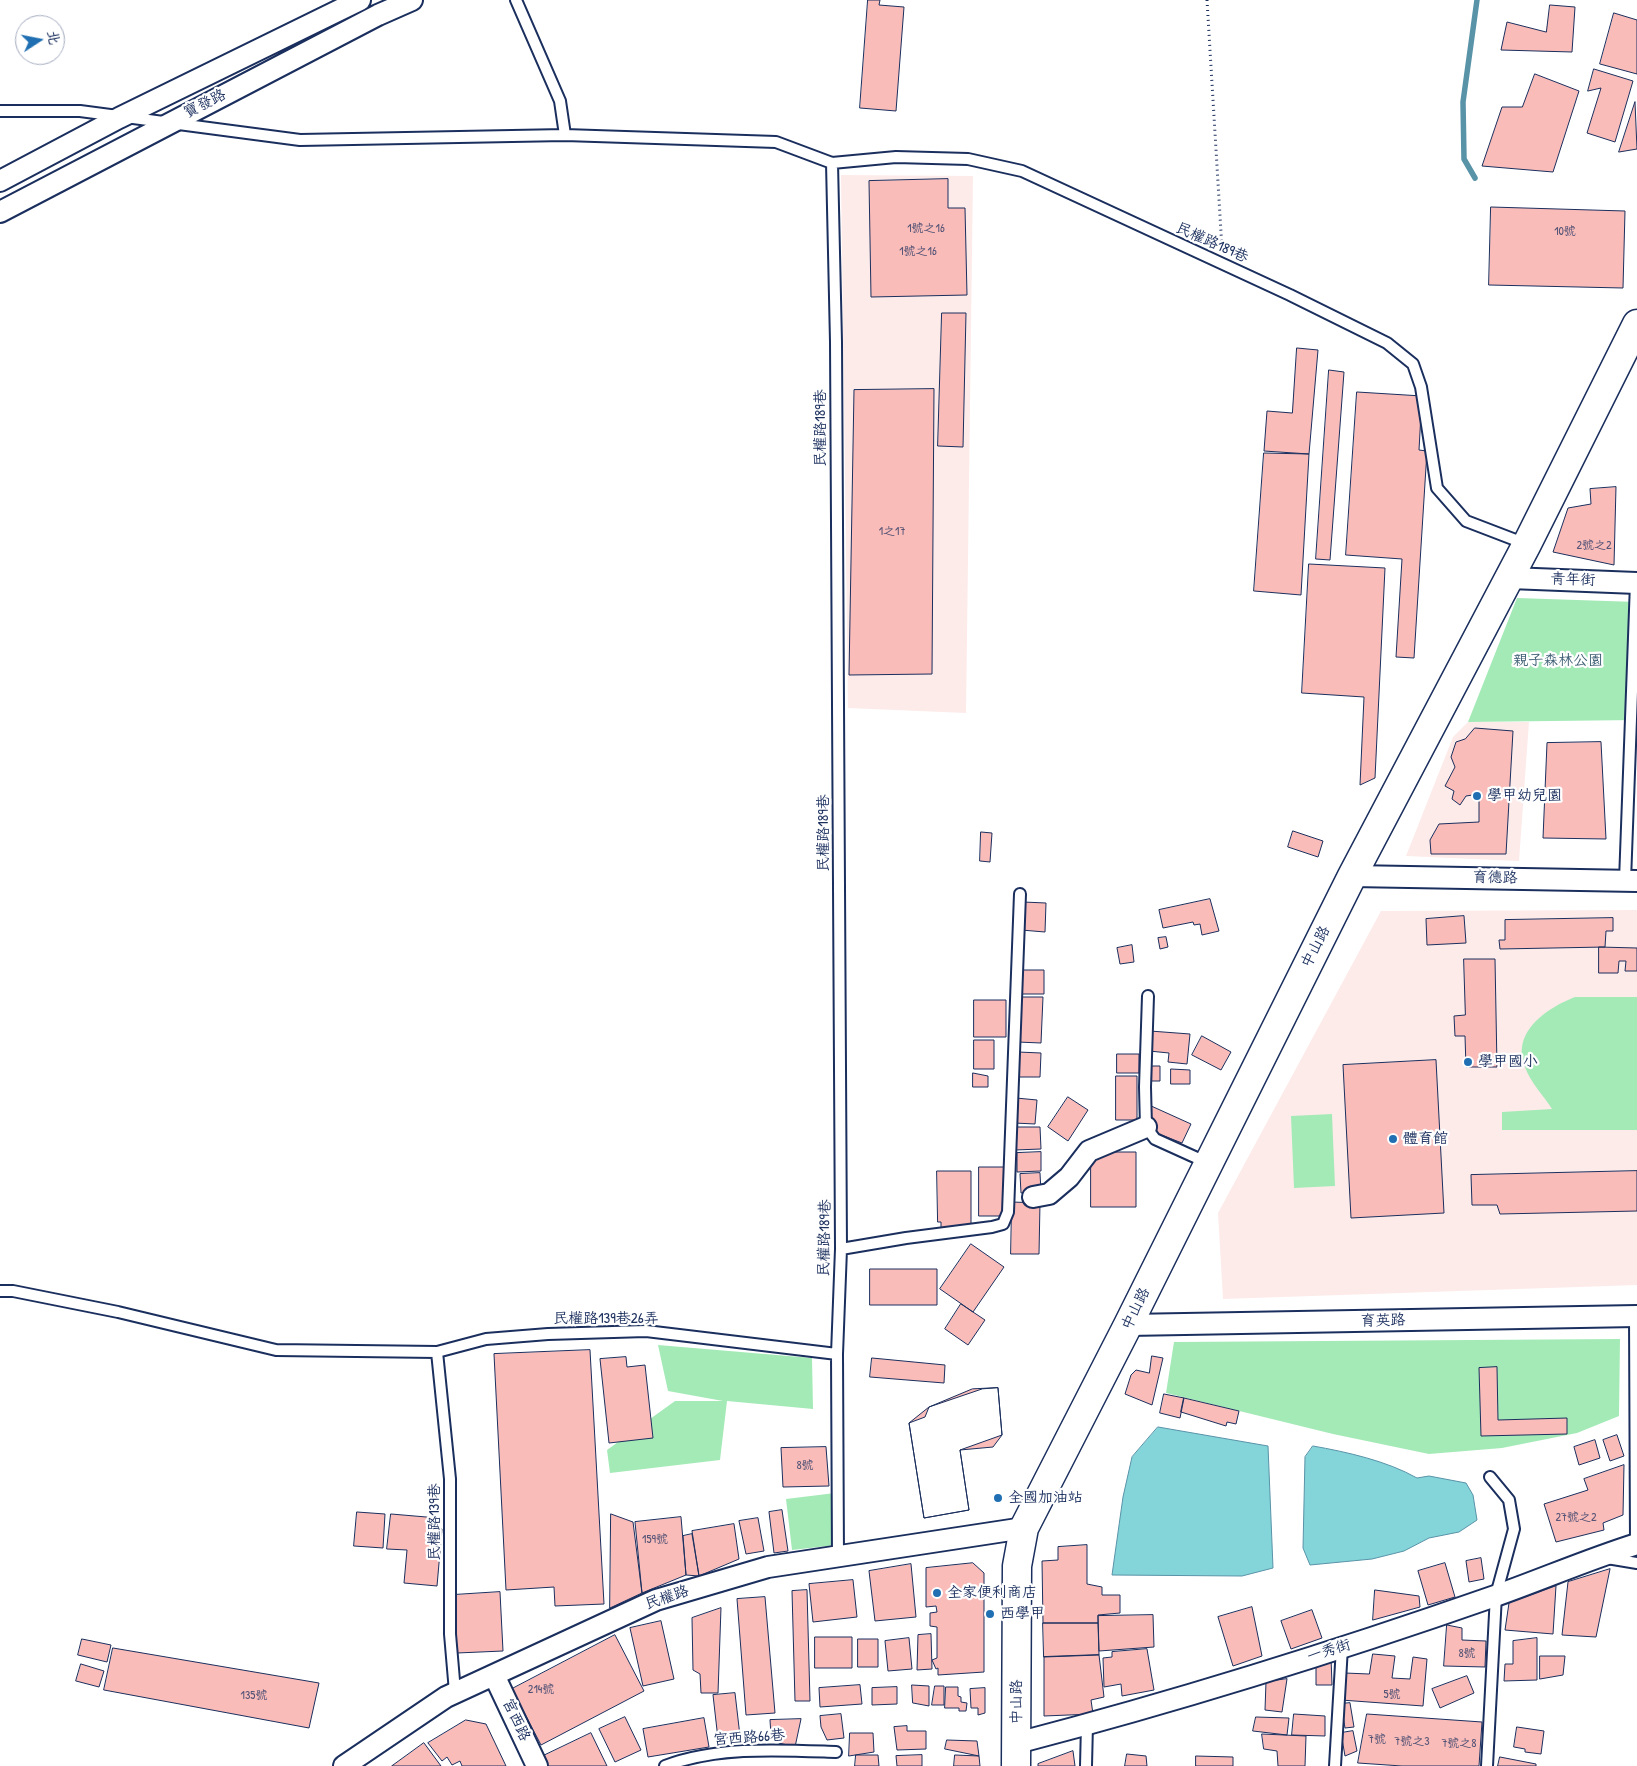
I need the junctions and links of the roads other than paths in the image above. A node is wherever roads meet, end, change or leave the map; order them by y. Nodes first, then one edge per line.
1 (360, 0) edge
2 (412, 0) edge
3 (516, 0) edge
4 (0, 112) edge
5 (119, 118) junction
6 (168, 123) junction
7 (565, 135) junction
8 (832, 163) junction
9 (0, 181) edge
10 (0, 212) edge
11 (1637, 324) edge
12 (1527, 544) junction
13 (1510, 578) junction
14 (1637, 583) edge
15 (1352, 876) junction
16 (1631, 881) edge
17 (1020, 894) dead end
18 (1148, 996) dead end
19 (1146, 1127) junction
20 (1208, 1163) junction
21 (1032, 1197) dead end
22 (841, 1249) junction
23 (0, 1291) edge
24 (1636, 1316) edge
25 (1128, 1325) junction
26 (436, 1352) junction
27 (837, 1354) junction
28 (1490, 1477) dead end
29 (1024, 1528) junction
30 (1637, 1550) edge
31 (838, 1558) junction
32 (1496, 1595) junction
33 (1342, 1647) junction
34 (494, 1675) junction
35 (455, 1692) junction
36 (1087, 1724) junction
37 (836, 1752) dead end
38 (1017, 1754) edge
39 (344, 1766) edge
40 (537, 1766) edge
41 (665, 1766) edge
42 (1086, 1766) edge
43 (1335, 1766) edge
44 (1487, 1766) edge

1 - 5 street, 寶發路
2 - 6 street, 寶發路
3 - 7 lane
4 - 5 lane
5 - 6 lane
5 - 9 street, 寶發路
6 - 7 lane
6 - 10 street, 寶發路
7 - 8 lane
8 - 12 lane, 民權路189巷
8 - 22 lane, 民權路189巷
11 - 12 main road, 中山路
12 - 13 main road, 中山路
13 - 14 street, 青年街
13 - 15 main road, 中山路
14 - 16 lane
15 - 16 street, 育德路
15 - 20 main road, 中山路
17 - 22 lane
18 - 19 lane
19 - 20 lane
19 - 21 street
20 - 25 main road, 中山路
22 - 27 lane, 民權路189巷
23 - 26 lane, 民權路139巷26弄
24 - 25 street, 育英路
24 - 30 lane
25 - 29 main road, 中山路
26 - 27 lane, 民權路139巷26弄
26 - 35 lane, 民權路139巷
27 - 31 lane, 民權路189巷
28 - 32 lane
29 - 31 street, 民權路
29 - 38 main road, 中山路
30 - 32 street, 一秀街
31 - 34 street, 民權路
32 - 33 street, 一秀街
32 - 44 lane
33 - 36 street, 一秀街
33 - 43 lane
34 - 35 street, 民權路
34 - 40 street, 宮西路
35 - 39 street, 民權路
36 - 38 street, 一秀街
36 - 42 lane
37 - 41 lane, 宮西路66巷

